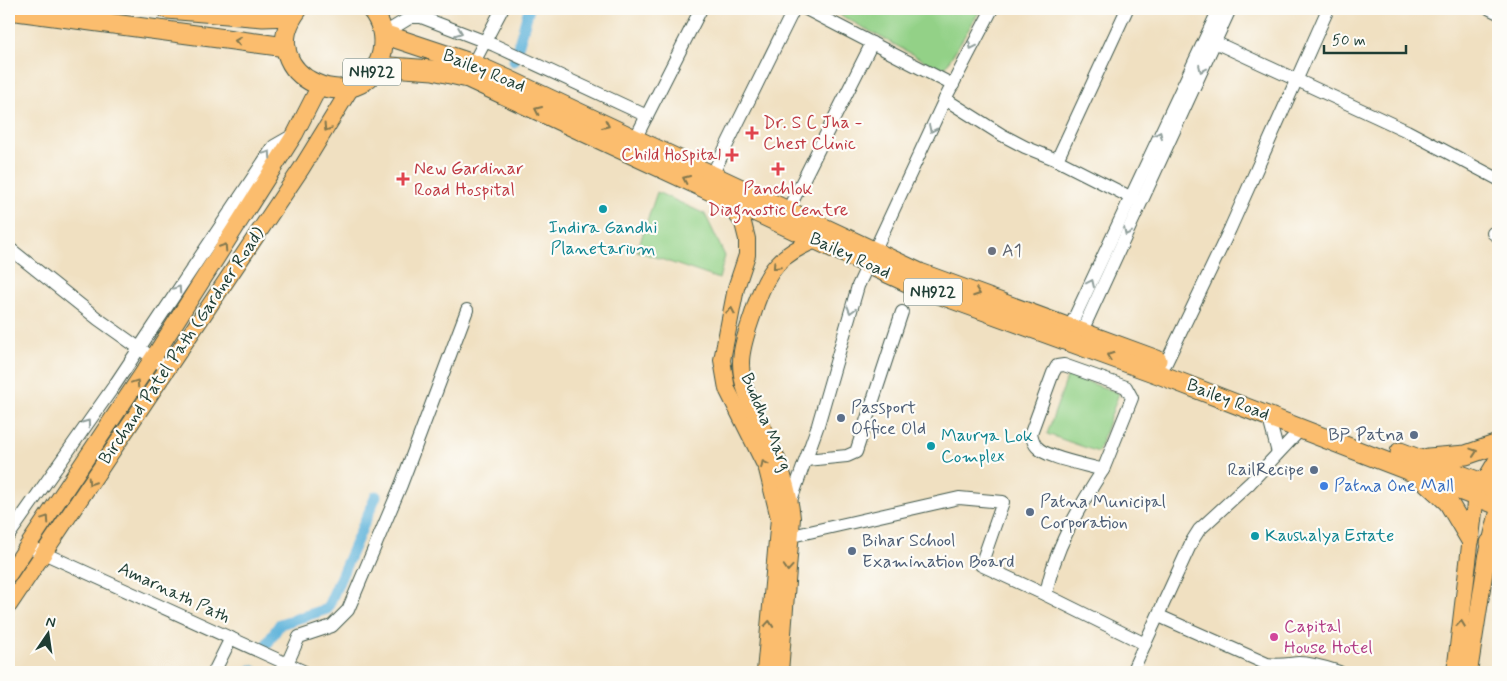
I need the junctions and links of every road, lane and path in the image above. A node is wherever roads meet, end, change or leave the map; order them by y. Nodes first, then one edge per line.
1 (167, 9) edge
2 (371, 9) edge
3 (502, 9) edge
4 (701, 9) edge
5 (794, 9) edge
6 (806, 9) edge
7 (992, 9) edge
8 (1127, 9) edge
9 (1219, 9) edge
10 (1230, 9) edge
11 (1328, 9) edge
12 (1490, 9) edge
13 (9, 10) edge
14 (295, 12) edge
15 (1498, 13) edge
16 (383, 34) junction
17 (872, 43) junction
18 (490, 44) junction
19 (1208, 44) junction
20 (286, 47) junction
21 (473, 64) junction
22 (376, 66) junction
23 (1298, 79) junction
24 (953, 85) junction
25 (352, 86) junction
26 (319, 87) junction
27 (946, 99) junction
28 (647, 116) junction
29 (295, 134) junction
30 (631, 145) junction
31 (1057, 160) junction
32 (712, 175) junction
33 (1498, 179) edge
34 (724, 197) junction
35 (1135, 200) junction
36 (788, 210) junction
37 (816, 240) junction
38 (9, 248) edge
39 (870, 258) junction
40 (467, 310) dead end
41 (902, 312) dead end
42 (1073, 333) junction
43 (139, 348) junction
44 (153, 358) junction
45 (1166, 363) junction
46 (1064, 365) junction
47 (167, 368) junction
48 (1268, 415) junction
49 (1302, 428) junction
50 (1498, 444) edge
51 (1278, 453) junction
52 (1498, 458) edge
53 (806, 460) junction
54 (1414, 465) junction
55 (1103, 470) junction
56 (1486, 489) edge
57 (790, 503) junction
58 (1498, 505) edge
59 (1498, 512) edge
60 (9, 535) edge
61 (784, 538) junction
62 (1470, 540) junction
63 (1494, 541) edge
64 (28, 546) junction
65 (44, 553) junction
66 (9, 574) edge
67 (1046, 595) junction
68 (9, 605) edge
69 (1159, 616) junction
70 (231, 638) junction
71 (1145, 644) junction
72 (287, 664) junction
73 (214, 672) edge
74 (304, 672) edge
75 (765, 672) edge
76 (780, 672) edge
77 (1132, 672) edge
78 (1339, 672) edge
79 (1455, 672) edge
80 (1469, 672) edge

1 - 14 highway
2 - 16 highway, NH922
3 - 18 street
4 - 28 street
5 - 32 street
6 - 17 street
7 -> 24 street
8 - 31 street
9 - 19 street
10 - 19 street
11 - 23 street
12 - 15 street
20 -> 13 highway
14 - 20 highway
16 -> 18 street
16 - 21 highway, Bailey Road / NH922
16 - 22 highway, NH922
17 - 24 street
17 - 36 street
18 - 21 street
18 - 28 street
19 - 23 street
19 - 35 street
20 - 26 highway, NH922
21 -> 30 highway, Bailey Road / NH922
22 - 25 highway, NH922
30 -> 22 highway, Bailey Road / NH922
23 - 33 street
23 - 45 street
24 - 27 street
25 - 26 highway, NH922
25 -> 47 main road, Birchand Patel Path (Gardner Road)
26 - 29 main road, Birchand Patel Path (Gardner Road)
27 - 31 street
27 -> 39 street
28 - 30 street
43 -> 29 street
44 -> 29 main road, Birchand Patel Path (Gardner Road)
30 - 32 highway, Bailey Road / NH922
34 -> 30 highway, Bailey Road / NH922
31 - 35 street
32 - 36 highway, Bailey Road / NH922
34 - 37 highway, Bailey Road / NH922
61 -> 34 main road, Buddha Marg
35 - 42 street
36 - 39 highway, Bailey Road / NH922
37 - 39 highway, Bailey Road / NH922
37 -> 57 main road, Buddha Marg
38 - 43 street
39 - 42 highway, Bailey Road / NH922
39 -> 53 street
40 - 72 street
41 - 53 street
42 - 45 highway, Bailey Road / NH922
42 - 46 street
48 -> 42 highway, Bailey Road / NH922
43 - 44 street
60 -> 43 street
44 - 47 street
64 -> 44 main road, Birchand Patel Path (Gardner Road)
45 - 54 highway, Bailey Road / NH922
46 - 55 street
46 - 55 street
47 -> 65 main road, Birchand Patel Path (Gardner Road)
48 - 49 highway, Bailey Road / NH922
48 - 51 street
49 - 51 street
49 - 54 highway, Bailey Road / NH922
54 -> 50 highway
51 - 69 street
52 - 56 main road
53 - 57 street
54 - 56 highway, Bailey Road / NH922
54 - 62 highway
55 - 67 street
56 - 58 highway, Bailey Road / NH922
56 - 62 main road
57 - 61 main road, Buddha Marg
59 - 63 main road
61 - 67 street
75 -> 61 main road, Buddha Marg
61 -> 76 main road, Buddha Marg
79 -> 62 main road
63 - 80 main road
64 - 65 street, Amarnath Path
64 - 66 main road, Birchand Patel Path (Gardner Road)
65 - 68 main road, Birchand Patel Path (Gardner Road)
65 - 70 street, Amarnath Path
67 - 71 street
69 - 71 street
69 - 78 street
70 - 72 street, Amarnath Path
70 - 73 street
71 - 77 street
72 - 74 street, Amarnath Path

